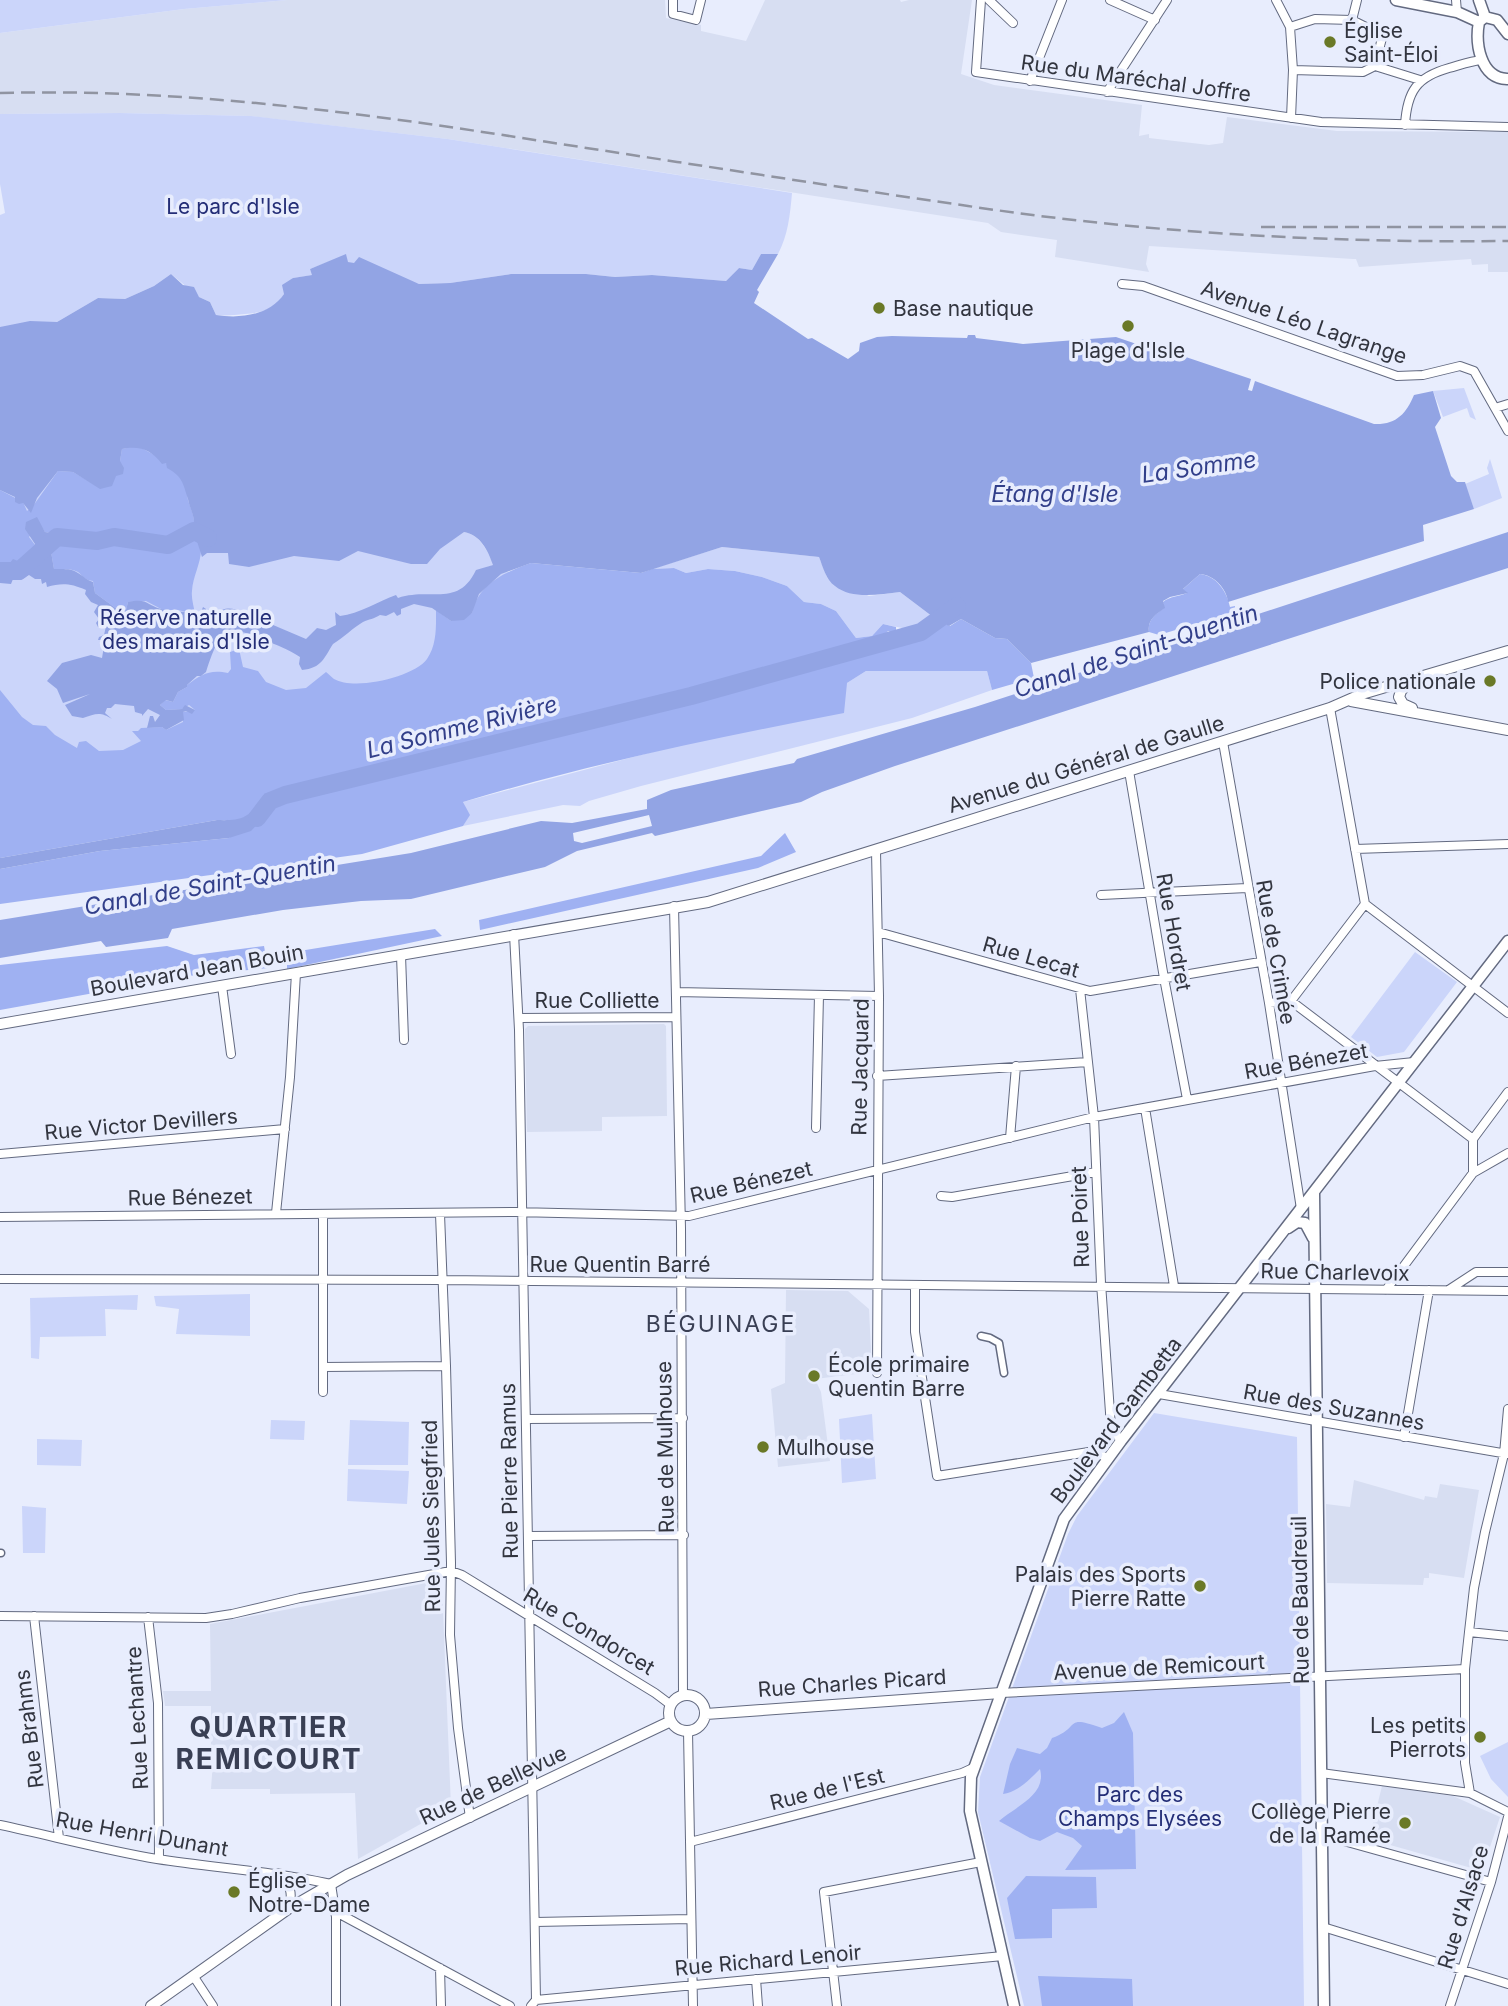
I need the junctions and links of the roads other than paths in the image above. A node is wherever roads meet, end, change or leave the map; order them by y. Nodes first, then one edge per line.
1 (673, 0) edge
2 (701, 0) edge
3 (981, 0) edge
4 (989, 0) edge
5 (1062, 0) edge
6 (1110, 0) edge
7 (1167, 0) edge
8 (1276, 0) edge
9 (1357, 0) edge
10 (1396, 0) edge
11 (1456, 0) edge
12 (1479, 0) edge
13 (1457, 12) junction
14 (1155, 20) junction
15 (1352, 20) junction
16 (1482, 20) junction
17 (1013, 23) dead end
18 (1290, 27) junction
19 (1508, 34) edge
20 (1482, 60) junction
21 (1375, 66) junction
22 (1293, 70) junction
23 (1030, 80) junction
24 (1420, 80) junction
25 (1508, 80) edge
26 (1107, 92) junction
27 (1291, 118) junction
28 (1405, 125) junction
29 (1508, 127) edge
30 (1122, 284) dead end
31 (1508, 404) edge
32 (1495, 408) junction
33 (1508, 431) edge
34 (1508, 652) edge
35 (1411, 680) junction
36 (1350, 701) junction
37 (1330, 708) junction
38 (1420, 712) junction
39 (1508, 730) edge
40 (1223, 742) junction
41 (1129, 771) junction
42 (1508, 844) edge
43 (1355, 849) junction
44 (876, 851) junction
45 (1247, 888) junction
46 (1149, 892) junction
47 (1101, 895) dead end
48 (1365, 904) junction
49 (674, 906) junction
50 (878, 932) junction
51 (514, 934) junction
52 (1508, 941) edge
53 (401, 955) junction
54 (1260, 962) junction
55 (296, 973) junction
56 (1164, 978) junction
57 (222, 986) junction
58 (1473, 986) junction
59 (1080, 989) junction
60 (676, 992) junction
61 (819, 995) junction
62 (878, 996) junction
63 (1291, 1001) junction
64 (1269, 1003) junction
65 (1508, 1013) edge
66 (676, 1017) junction
67 (519, 1018) junction
68 (0, 1024) edge
69 (404, 1040) dead end
70 (231, 1054) dead end
71 (1088, 1062) junction
72 (1414, 1062) junction
73 (1016, 1066) junction
74 (1375, 1066) junction
75 (877, 1076) junction
76 (1398, 1084) junction
77 (1280, 1085) junction
78 (1508, 1093) edge
79 (1187, 1100) junction
80 (1145, 1108) junction
81 (1094, 1117) junction
82 (816, 1128) dead end
83 (285, 1129) junction
84 (1010, 1138) junction
85 (1472, 1139) junction
86 (1508, 1153) edge
87 (0, 1154) edge
88 (877, 1170) junction
89 (1096, 1172) junction
90 (1473, 1173) junction
91 (1314, 1193) junction
92 (941, 1196) dead end
93 (1301, 1209) junction
94 (276, 1213) junction
95 (522, 1213) junction
96 (323, 1214) junction
97 (440, 1214) junction
98 (681, 1215) junction
99 (0, 1217) edge
100 (1285, 1230) junction
101 (1314, 1241) junction
102 (1508, 1272) edge
103 (0, 1279) edge
104 (323, 1280) junction
105 (444, 1280) junction
106 (524, 1281) junction
107 (680, 1282) junction
108 (876, 1284) junction
109 (915, 1286) junction
110 (1174, 1286) junction
111 (1102, 1287) junction
112 (1240, 1288) junction
113 (1315, 1289) junction
114 (1386, 1290) junction
115 (1429, 1290) junction
116 (1448, 1290) junction
117 (1508, 1291) edge
118 (981, 1336) dead end
119 (446, 1366) junction
120 (323, 1367) junction
121 (877, 1373) dead end
122 (1004, 1373) dead end
123 (323, 1392) dead end
124 (1159, 1394) junction
125 (1508, 1409) edge
126 (683, 1418) junction
127 (526, 1419) junction
128 (1317, 1421) junction
129 (1404, 1437) junction
130 (1121, 1441) junction
131 (1506, 1454) edge
132 (1108, 1459) junction
133 (684, 1535) junction
134 (528, 1536) junction
135 (451, 1571) junction
136 (0, 1616) edge
137 (34, 1616) junction
138 (529, 1616) junction
139 (148, 1617) junction
140 (1469, 1632) junction
141 (1508, 1636) edge
142 (1465, 1668) junction
143 (1320, 1676) junction
144 (1001, 1693) junction
145 (683, 1695) junction
146 (671, 1705) junction
147 (706, 1713) junction
148 (671, 1721) junction
149 (688, 1731) junction
150 (973, 1768) junction
151 (1321, 1773) junction
152 (532, 1787) junction
153 (1470, 1793) junction
154 (1508, 1815) edge
155 (470, 1818) junction
156 (0, 1825) edge
157 (1322, 1835) junction
158 (59, 1838) junction
159 (690, 1842) junction
160 (159, 1859) junction
161 (981, 1862) junction
162 (279, 1873) junction
163 (1491, 1882) junction
164 (331, 1884) junction
165 (317, 1892) junction
166 (288, 1909) junction
167 (336, 1912) junction
168 (691, 1919) junction
169 (535, 1922) junction
170 (1323, 1927) junction
171 (1003, 1956) junction
172 (440, 1968) junction
173 (1462, 1970) junction
174 (833, 1972) junction
175 (194, 1977) junction
176 (756, 1979) junction
177 (1508, 1984) edge
178 (693, 1985) junction
179 (534, 2003) edge
180 (151, 2006) edge
181 (213, 2006) edge
182 (336, 2006) edge
183 (441, 2006) edge
184 (510, 2006) edge
185 (693, 2006) edge
186 (758, 2006) edge
187 (837, 2006) edge
188 (1014, 2006) edge
189 (1324, 2006) edge
190 (1450, 2006) edge

1 - 2 street
3 - 23 street, Rue du Maréchal Joffre
4 - 17 street
5 - 23 street
6 - 14 street
7 - 14 street
8 - 18 street
9 - 15 street
10 - 13 main road
11 - 13 street
12 - 16 main road
13 - 16 main road
14 - 26 street
15 - 18 street
15 - 21 street
16 - 19 main road
16 - 20 main road
18 - 22 street
20 - 24 street
20 - 25 main road
21 - 22 street
21 - 24 street
22 - 27 street
23 - 26 street, Rue du Maréchal Joffre
24 - 28 street
26 - 27 street, Rue du Maréchal Joffre
27 - 28 street, Rue du Maréchal Joffre
28 - 29 street, Rue du Maréchal Joffre
30 - 32 street, Avenue Léo Lagrange
31 - 32 street
32 - 33 street
34 - 35 street, Avenue du Général de Gaulle
35 - 36 street, Avenue du Général de Gaulle
35 - 38 street
36 - 37 street, Avenue du Général de Gaulle
36 - 38 street
37 - 40 street, Avenue du Général de Gaulle
37 - 43 street
38 - 39 street
40 - 41 street, Avenue du Général de Gaulle
40 - 45 street, Rue de Crimée
41 - 44 street, Avenue du Général de Gaulle
41 - 46 street, Rue Hordret
42 - 43 street
43 - 48 street
44 - 49 street, Avenue du Général de Gaulle
44 - 50 street, Rue Jacquard
45 - 46 street
45 - 54 street, Rue de Crimée
46 - 47 street
46 - 56 street, Rue Hordret
48 - 58 street
48 - 63 street
49 - 51 street, Boulevard Jean Bouin
49 - 60 street, Rue de Mulhouse
50 - 59 street, Rue Lecat
50 - 62 street, Rue Jacquard
51 - 53 street, Boulevard Jean Bouin
51 - 67 street, Rue Pierre Ramus
52 - 58 main road, Boulevard Gambetta
53 - 55 street, Boulevard Jean Bouin
53 - 69 street
54 - 56 street, Rue Lecat
54 - 64 street, Rue de Crimée
55 - 57 street, Boulevard Jean Bouin
55 - 83 street
56 - 59 street, Rue Lecat
56 - 79 street, Rue Hordret
57 - 68 street, Boulevard Jean Bouin
57 - 70 street
58 - 65 street
58 - 72 main road, Boulevard Gambetta
59 - 71 street, Rue Poiret
60 - 61 street
60 - 66 street, Rue de Mulhouse
61 - 62 street
61 - 82 street
62 - 75 street, Rue Jacquard
63 - 64 street
63 - 74 street
64 - 77 street, Rue de Crimée
66 - 67 street, Rue Colliette
66 - 98 street, Rue de Mulhouse
67 - 95 street, Rue Pierre Ramus
71 - 73 street
71 - 81 street, Rue Poiret
72 - 74 street, Rue Bénezet
72 - 76 main road, Boulevard Gambetta
73 - 75 street
73 - 84 street
74 - 76 street
74 - 77 street, Rue Bénezet
75 - 88 street, Rue Jacquard
76 - 85 street
76 - 91 main road, Boulevard Gambetta
77 - 79 street, Rue Bénezet
77 - 93 street, Rue de Crimée
78 - 85 street
79 - 80 street, Rue Bénezet
80 - 81 street, Rue Bénezet
80 - 110 street
81 - 84 street, Rue Bénezet
81 - 89 street, Rue Poiret
83 - 87 street, Rue Victor Devillers
83 - 94 street
84 - 88 street, Rue Bénezet
85 - 90 street
86 - 90 street
88 - 98 street, Rue Bénezet
88 - 108 street, Rue Jacquard
89 - 92 street
89 - 111 street, Rue Poiret
90 - 114 street
91 - 93 main road, Boulevard Gambetta
91 - 101 main road, Rue de Baudreuil
93 - 100 main road, Boulevard Gambetta
94 - 96 street, Rue Bénezet
94 - 99 street, Rue Bénezet
95 - 97 street, Rue Bénezet
95 - 98 street, Rue Bénezet
95 - 106 street, Rue Pierre Ramus
96 - 97 street, Rue Bénezet
96 - 104 street
97 - 105 street, Rue Jules Siegfried
98 - 107 street, Rue de Mulhouse
100 - 101 main road
100 - 112 main road, Boulevard Gambetta
101 - 113 main road, Rue de Baudreuil
102 - 116 street
103 - 104 street, Rue Quentin Barré
104 - 105 street, Rue Quentin Barré
104 - 120 street
105 - 106 street, Rue Quentin Barré
105 - 119 street, Rue Jules Siegfried
106 - 107 street, Rue Quentin Barré
106 - 127 street, Rue Pierre Ramus
107 - 108 street, Rue Quentin Barré
107 - 126 street, Rue de Mulhouse
108 - 109 street, Rue Quentin Barré
108 - 121 street, Rue Jacquard
109 - 111 street, Rue Quentin Barré
109 - 132 street
110 - 111 street, Rue Quentin Barré
110 - 112 street, Rue Quentin Barré
111 - 130 street, Rue Poiret
112 - 113 street, Rue Charlevoix
112 - 124 main road, Boulevard Gambetta
113 - 114 street, Rue Charlevoix
113 - 128 main road, Rue de Baudreuil
114 - 115 street, Rue Charlevoix
115 - 116 street, Rue Charlevoix
115 - 129 street
116 - 117 street, Rue Charlevoix
118 - 122 street
119 - 120 street
119 - 135 street, Rue Jules Siegfried
120 - 123 street
124 - 128 street, Rue des Suzannes
124 - 130 main road, Boulevard Gambetta
125 - 131 street
126 - 127 street
126 - 133 street, Rue de Mulhouse
127 - 134 street, Rue Pierre Ramus
128 - 129 street, Rue des Suzannes
128 - 143 main road, Rue de Baudreuil
129 - 131 street, Rue des Suzannes
130 - 132 main road, Boulevard Gambetta
131 - 140 street
132 - 144 main road, Boulevard Gambetta
133 - 134 street
133 - 145 street, Rue de Mulhouse
134 - 138 street, Rue Pierre Ramus
135 - 138 street, Rue Condorcet
135 - 139 street
135 - 155 street, Rue Jules Siegfried
136 - 137 street
137 - 139 street
137 - 158 street, Rue Brahms
138 - 146 street, Rue Condorcet
138 - 152 street, Rue Pierre Ramus
139 - 160 street, Rue Lechantre
140 - 141 street
140 - 142 street
142 - 143 street, Avenue de Remicourt
142 - 153 street
143 - 144 street, Avenue de Remicourt
143 - 151 main road, Rue de Baudreuil
144 - 147 street, Rue Charles Picard
144 - 150 main road, Boulevard Gambetta
145 - 146 street
145 - 147 street
146 - 148 street
147 - 149 street
148 - 149 street
148 - 152 street, Rue de Bellevue
149 - 159 street
150 - 159 street, Rue de l'Est
150 - 161 main road, Boulevard Gambetta
151 - 153 street
151 - 157 main road, Rue de Baudreuil
152 - 155 street, Rue de Bellevue
152 - 169 street, Rue Pierre Ramus
153 - 154 street
154 - 163 street, Rue d'Alsace
155 - 164 street, Rue de Bellevue
156 - 158 street, Rue Henri Dunant
157 - 163 street
157 - 170 main road, Rue de Baudreuil
158 - 160 street, Rue Henri Dunant
159 - 168 street
160 - 162 street, Rue Henri Dunant
161 - 171 main road, Boulevard Gambetta
161 - 174 street
162 - 164 street, Rue Henri Dunant
162 - 166 street
163 - 173 street, Rue d'Alsace
164 - 165 street, Rue de Bellevue
164 - 167 street
165 - 166 street, Rue de Bellevue
165 - 167 street
166 - 175 street, Rue de Bellevue
167 - 172 street
167 - 182 street
168 - 169 street
168 - 178 street
169 - 179 street, Rue Pierre Ramus
170 - 173 street
170 - 189 main road, Rue de Baudreuil
171 - 174 street, Rue Richard Lenoir
171 - 188 main road, Boulevard Gambetta
172 - 183 street
172 - 184 street
173 - 177 street
173 - 190 street, Rue d'Alsace
174 - 176 street, Rue Richard Lenoir
174 - 187 street
175 - 180 street, Rue de Bellevue
175 - 181 street
176 - 178 street, Rue Richard Lenoir
176 - 186 street
178 - 179 street, Rue Richard Lenoir
178 - 185 street

